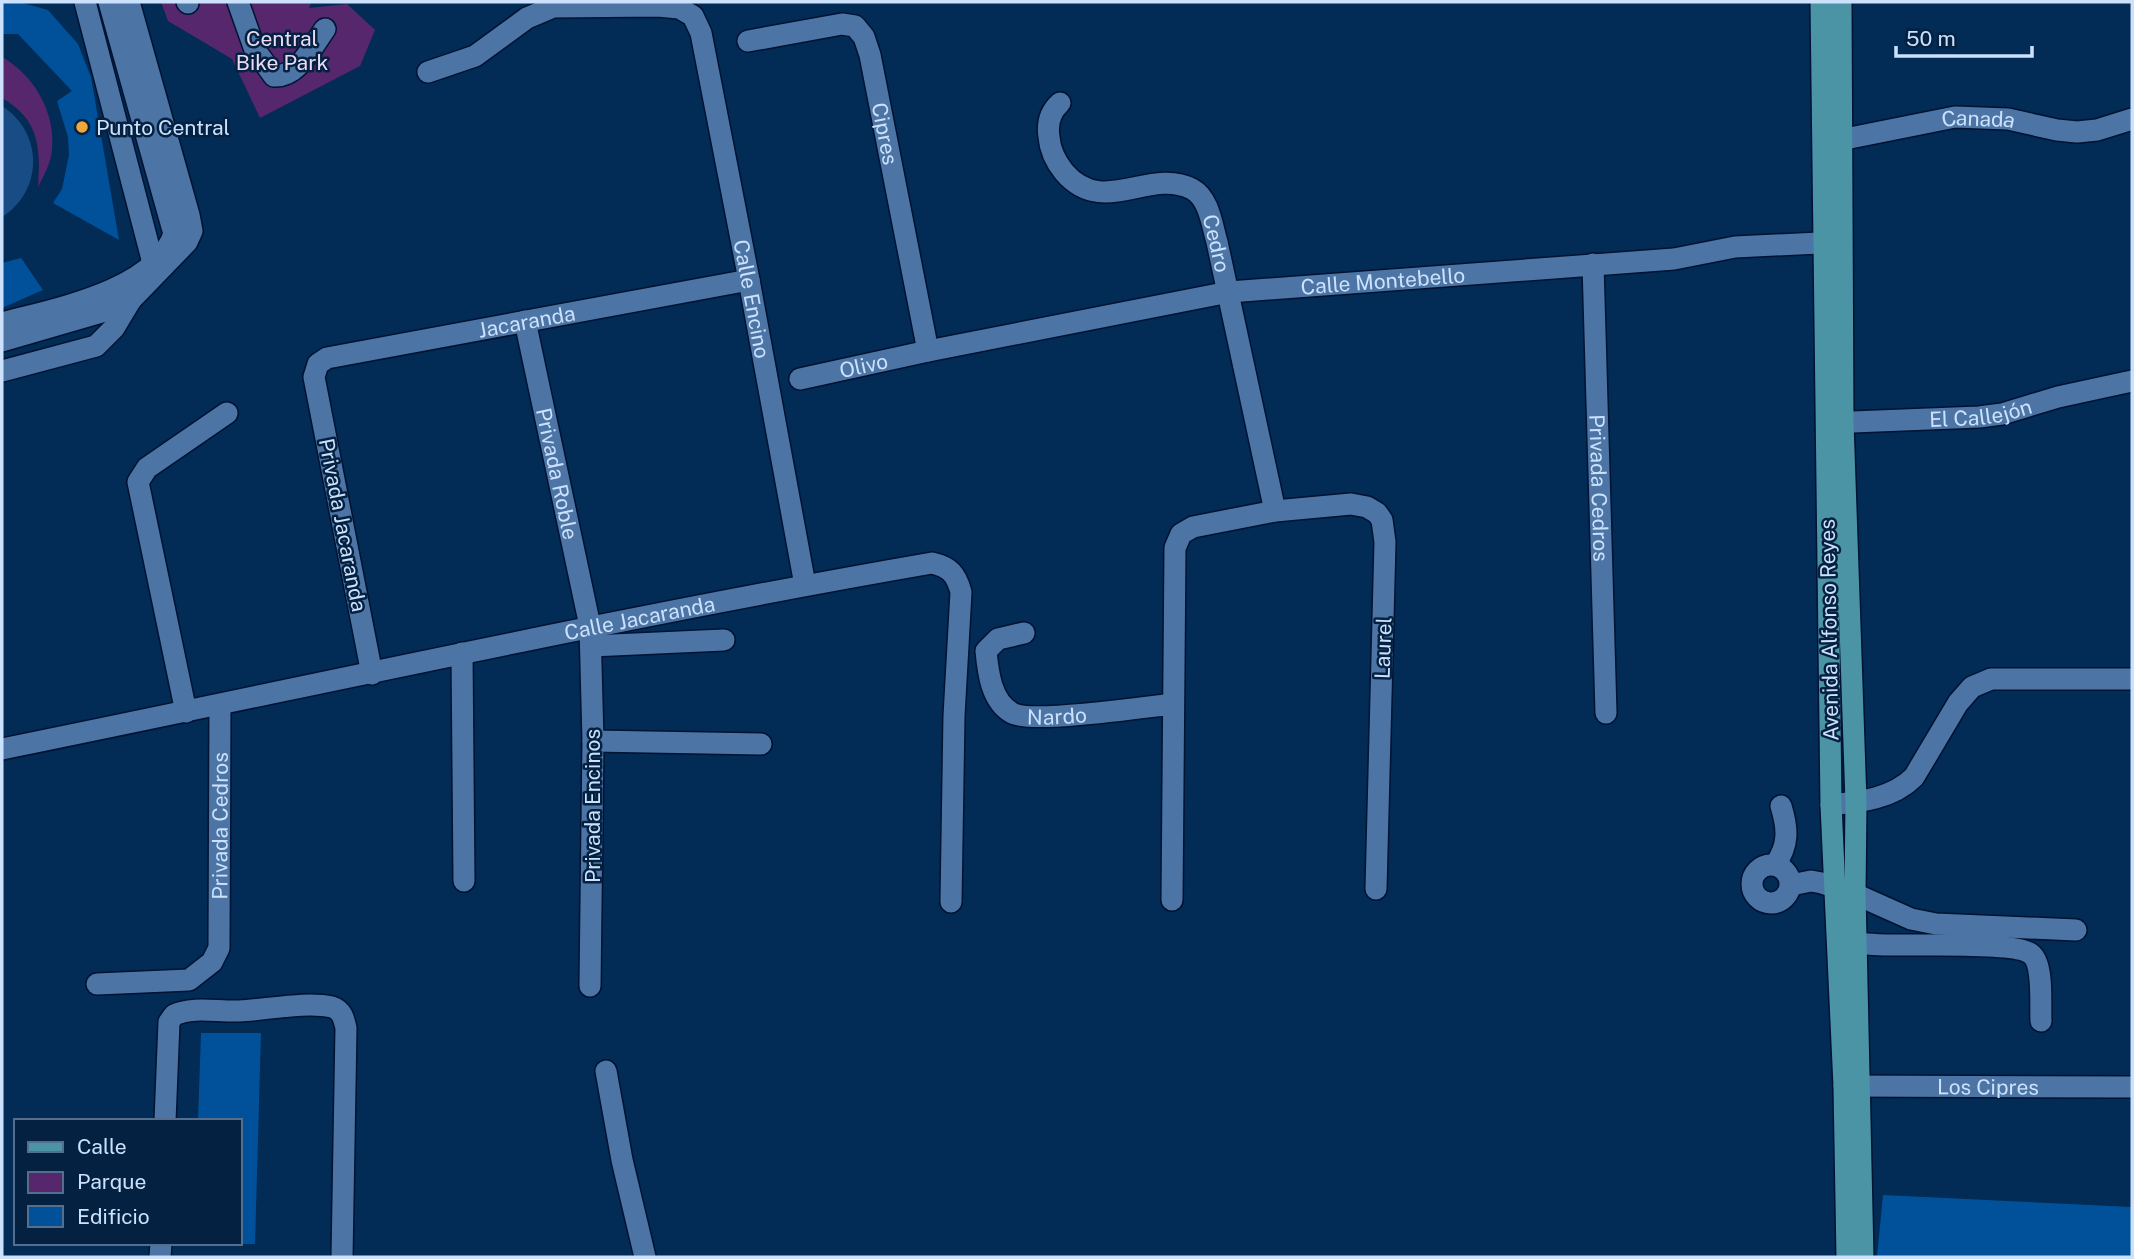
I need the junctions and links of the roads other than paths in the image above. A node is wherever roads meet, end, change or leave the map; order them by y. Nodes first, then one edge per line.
1 (85, 2) edge
2 (109, 2) edge
3 (129, 2) edge
4 (238, 2) edge
5 (1821, 2) edge
6 (1841, 2) edge
7 (325, 29) dead end
8 (748, 41) dead end
9 (428, 72) dead end
10 (1060, 103) dead end
11 (2132, 119) edge
12 (1832, 142) junction
13 (1833, 242) junction
14 (153, 263) junction
15 (1593, 264) junction
16 (749, 280) junction
17 (1229, 292) junction
18 (126, 305) junction
19 (525, 321) junction
20 (2, 323) edge
21 (2, 341) edge
22 (928, 351) junction
23 (2, 371) edge
24 (314, 376) joint
25 (800, 379) dead end
26 (2132, 381) edge
27 (228, 413) dead end
28 (1835, 422) junction
29 (1275, 511) junction
30 (805, 585) junction
31 (1024, 633) dead end
32 (591, 636) junction
33 (724, 640) dead end
34 (462, 653) junction
35 (372, 674) junction
36 (2132, 679) edge
37 (1173, 704) junction
38 (220, 705) junction
39 (186, 712) junction
40 (1606, 713) dead end
41 (593, 741) junction
42 (761, 744) dead end
43 (2, 748) edge
44 (1856, 802) junction
45 (1831, 805) junction
46 (1781, 806) dead end
47 (1775, 865) junction
48 (464, 881) dead end
49 (1791, 885) junction
50 (1376, 889) dead end
51 (1845, 890) junction
52 (1172, 900) dead end
53 (951, 902) dead end
54 (2076, 930) dead end
55 (1847, 942) junction
56 (97, 984) dead end
57 (590, 986) dead end
58 (2041, 1021) dead end
59 (606, 1071) dead end
60 (1852, 1086) junction
61 (2132, 1087) edge
62 (165, 1119) edge
63 (342, 1257) edge
64 (645, 1257) edge
65 (1847, 1257) edge
66 (1863, 1257) edge

1 - 14 street
2 - 14 street
3 - 18 street
4 - 7 street
5 - 12 main road, Avenida Alfonso Reyes
6 - 12 main road, Avenida Alfonso Reyes
8 - 22 street, Cipres
9 - 16 street, Calle Encino
10 - 17 street, Cedro
11 - 12 street, Canada
12 - 13 main road, Avenida Alfonso Reyes
13 - 15 street, Calle Montebello
13 - 28 main road, Avenida Alfonso Reyes
14 - 18 street
14 - 20 street
15 - 17 street, Calle Montebello
15 - 40 street, Privada Cedros
16 - 19 street, Jacaranda
16 - 30 street, Calle Encino
17 - 22 street, Calle Montebello
17 - 29 street, Cedro
18 - 21 street
18 - 23 street
19 - 24 street, Jacaranda
19 - 32 street, Privada Roble
22 - 25 street, Olivo
24 - 35 street, Privada Jacaranda
26 - 28 street, El Callejón
27 - 39 street
28 - 44 main road, Avenida Alfonso Reyes
28 - 45 main road, Avenida Alfonso Reyes
29 - 37 street
29 - 50 street, Laurel
30 - 32 street, Calle Jacaranda
30 - 53 street, Calle Jacaranda
31 - 37 street, Nardo
32 - 33 street
32 - 34 street, Calle Jacaranda
32 - 41 street, Privada Encinos
34 - 35 street, Calle Jacaranda
34 - 48 street
35 - 38 street, Calle Jacaranda
36 - 44 street
37 - 52 street
38 - 39 street, Calle Jacaranda
38 - 56 street, Privada Cedros
39 - 43 street, Calle Jacaranda
41 - 42 street
41 - 57 street, Privada Encinos
44 - 45 street
44 - 51 main road, Avenida Alfonso Reyes
45 - 51 main road, Avenida Alfonso Reyes
46 - 47 street
47 - 49 street
47 - 49 street
49 - 51 street
51 - 54 street
51 - 55 main road, Avenida Alfonso Reyes
55 - 58 street
55 - 60 main road, Avenida Alfonso Reyes
59 - 64 street
60 - 61 street, Los Cipres
60 - 65 main road, Avenida Alfonso Reyes
60 - 66 main road, Avenida Alfonso Reyes
62 - 63 street

